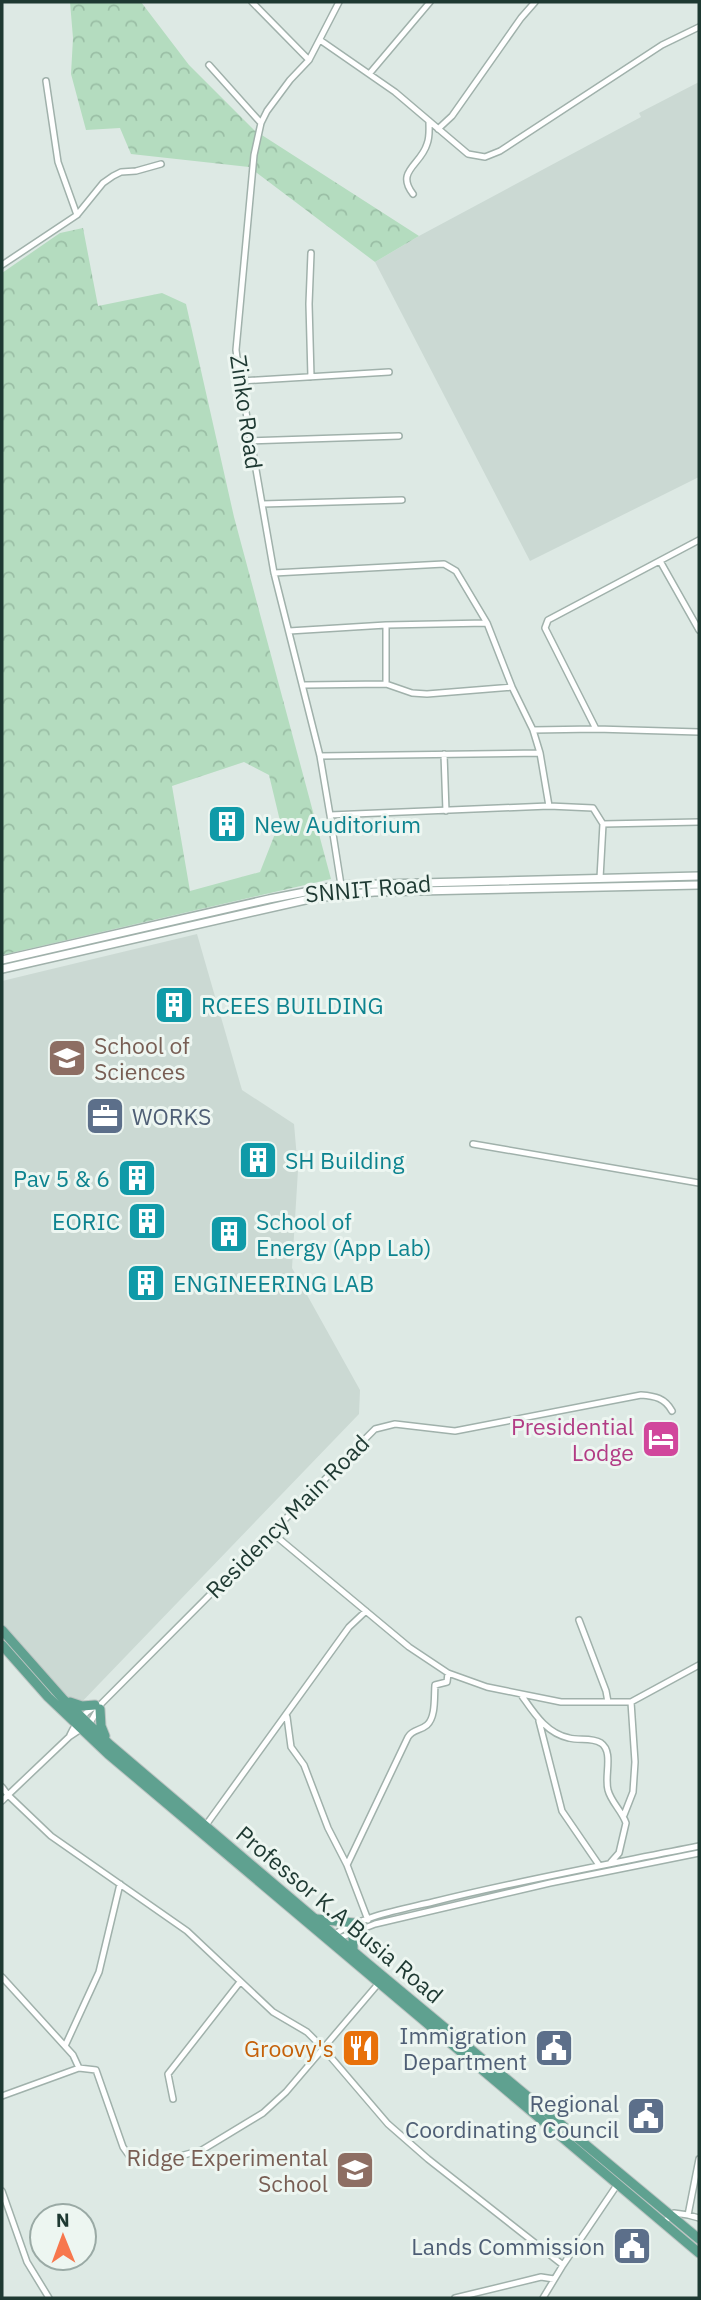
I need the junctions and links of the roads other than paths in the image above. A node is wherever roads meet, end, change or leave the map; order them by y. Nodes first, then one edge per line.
1 (252, 2) edge
2 (339, 2) edge
3 (430, 2) edge
4 (535, 2) edge
5 (699, 27) edge
6 (320, 40) junction
7 (309, 60) junction
8 (209, 65) dead end
9 (370, 73) junction
10 (46, 81) dead end
11 (429, 121) junction
12 (261, 123) junction
13 (438, 129) junction
14 (161, 164) dead end
15 (413, 194) dead end
16 (77, 215) junction
17 (311, 253) dead end
18 (2, 265) edge
19 (389, 372) dead end
20 (311, 377) junction
21 (241, 381) junction
22 (399, 436) dead end
23 (250, 441) junction
24 (402, 500) dead end
25 (262, 504) junction
26 (699, 540) edge
27 (660, 561) junction
28 (274, 573) junction
29 (487, 623) junction
30 (386, 625) junction
31 (289, 631) junction
32 (699, 631) edge
33 (387, 684) junction
34 (304, 685) junction
35 (512, 687) junction
36 (596, 729) junction
37 (533, 730) junction
38 (699, 732) edge
39 (540, 753) junction
40 (444, 754) junction
41 (320, 756) junction
42 (550, 806) junction
43 (446, 811) junction
44 (330, 816) junction
45 (699, 822) edge
46 (603, 824) junction
47 (699, 876) edge
48 (600, 878) junction
49 (699, 885) edge
50 (341, 886) junction
51 (89, 945) junction
52 (77, 948) junction
53 (2, 960) edge
54 (2, 969) edge
55 (473, 1144) dead end
56 (699, 1183) edge
57 (673, 1411) dead end
58 (271, 1532) junction
59 (366, 1611) junction
60 (579, 1620) dead end
61 (2, 1630) edge
62 (2, 1645) edge
63 (699, 1665) edge
64 (448, 1673) junction
65 (522, 1696) junction
66 (63, 1699) junction
67 (608, 1702) junction
68 (631, 1702) junction
69 (99, 1706) junction
70 (287, 1717) junction
71 (86, 1720) junction
72 (539, 1721) junction
73 (78, 1727) junction
74 (109, 1744) junction
75 (2, 1787) edge
76 (8, 1795) junction
77 (2, 1801) edge
78 (624, 1815) junction
79 (206, 1825) junction
80 (699, 1846) edge
81 (699, 1853) edge
82 (609, 1864) junction
83 (347, 1865) junction
84 (599, 1866) junction
85 (120, 1884) junction
86 (315, 1918) junction
87 (368, 1918) junction
88 (371, 1925) junction
89 (353, 1927) junction
90 (333, 1939) junction
91 (353, 1950) junction
92 (2, 1977) edge
93 (240, 1982) junction
94 (378, 1984) junction
95 (443, 2032) junction
96 (65, 2046) junction
97 (323, 2048) junction
98 (79, 2068) junction
99 (2, 2096) edge
100 (173, 2099) dead end
101 (699, 2160) edge
102 (617, 2185) junction
103 (2, 2191) edge
104 (688, 2215) junction
105 (699, 2218) edge
106 (667, 2220) junction
107 (699, 2239) edge
108 (699, 2253) edge
109 (563, 2264) junction
110 (554, 2279) junction
111 (49, 2298) edge
112 (456, 2298) edge
113 (543, 2298) edge

1 - 7 street
2 - 6 street, Zinko Road
3 - 9 street
4 - 13 street
5 - 13 street
6 - 7 street, Zinko Road
6 - 9 street
7 - 12 street, Zinko Road
8 - 12 street
9 - 11 street
10 - 16 street
11 - 13 street
11 - 15 street
12 - 21 street, Zinko Road
14 - 16 street
16 - 18 street
17 - 20 street
19 - 20 street
20 - 21 street
21 - 23 street, Zinko Road
22 - 23 street
23 - 25 street, Zinko Road
24 - 25 street
25 - 28 street, Zinko Road
26 - 27 street
27 - 32 street
27 - 36 street
28 - 29 street
28 - 31 street, Zinko Road
29 - 30 street
29 - 35 street
30 - 31 street
30 - 33 street
31 - 34 street, Zinko Road
33 - 34 street
33 - 35 street
34 - 41 street, Zinko Road
35 - 37 street
36 - 37 street
36 - 38 street
37 - 39 street
39 - 40 street
39 - 42 street
40 - 41 street
40 - 43 street
41 - 44 street, Zinko Road
42 - 43 street
42 - 46 street
43 - 44 street
44 - 50 street, Zinko Road
45 - 46 street
46 - 48 street
47 - 48 street, SNNIT Road
48 - 50 street, SNNIT Road
49 - 51 street, SNNIT Road
50 - 51 street, SNNIT Road
51 - 52 street, SNNIT Road
52 - 53 street, SNNIT Road
52 - 54 street, SNNIT Road
55 - 56 street
57 - 58 street, Residency Main Road
58 - 59 street
58 - 69 street, Residency Main Road
59 - 64 street
59 - 70 street
60 - 67 street
61 - 66 main road, Professor K.A Busia Road
62 - 73 main road, Professor K.A Busia Road
63 - 68 street
64 - 65 street
64 - 83 street
65 - 67 street
65 - 72 street
66 - 69 main road
66 - 71 main road, Professor K.A Busia Road
67 - 68 street
68 - 78 street
69 - 71 street, Residency Main Road
69 - 74 main road
70 - 79 street
70 - 83 street
71 - 73 street, Residency Main Road
71 - 74 main road, Professor K.A Busia Road
72 - 78 street
72 - 84 street
73 - 76 street
73 - 90 main road, Professor K.A Busia Road
74 - 79 main road, Professor K.A Busia Road
75 - 76 street
76 - 77 street
76 - 85 street
78 - 82 street
79 - 86 main road, Professor K.A Busia Road
80 - 82 street
81 - 88 street
82 - 84 street
83 - 87 street
84 - 87 street
85 - 93 street
85 - 96 street
86 - 89 main road
86 - 90 main road, Professor K.A Busia Road
87 - 88 street
87 - 89 street
88 - 89 street
89 - 90 street
89 - 91 main road
90 - 91 main road, Professor K.A Busia Road
90 - 94 main road, Professor K.A Busia Road
91 - 95 main road, Professor K.A Busia Road
92 - 96 street
93 - 97 street
93 - 100 street
94 - 95 main road, Professor K.A Busia Road
94 - 97 street
95 - 102 main road, Professor K.A Busia Road
95 - 106 main road, Professor K.A Busia Road
96 - 98 street
97 - 98 street
97 - 109 street
98 - 99 street
101 - 104 street
102 - 106 main road, Professor K.A Busia Road
102 - 109 street
103 - 111 street
104 - 105 street
104 - 106 street
106 - 107 main road, Professor K.A Busia Road
106 - 108 main road, Professor K.A Busia Road
109 - 110 street
110 - 112 street
110 - 113 street

